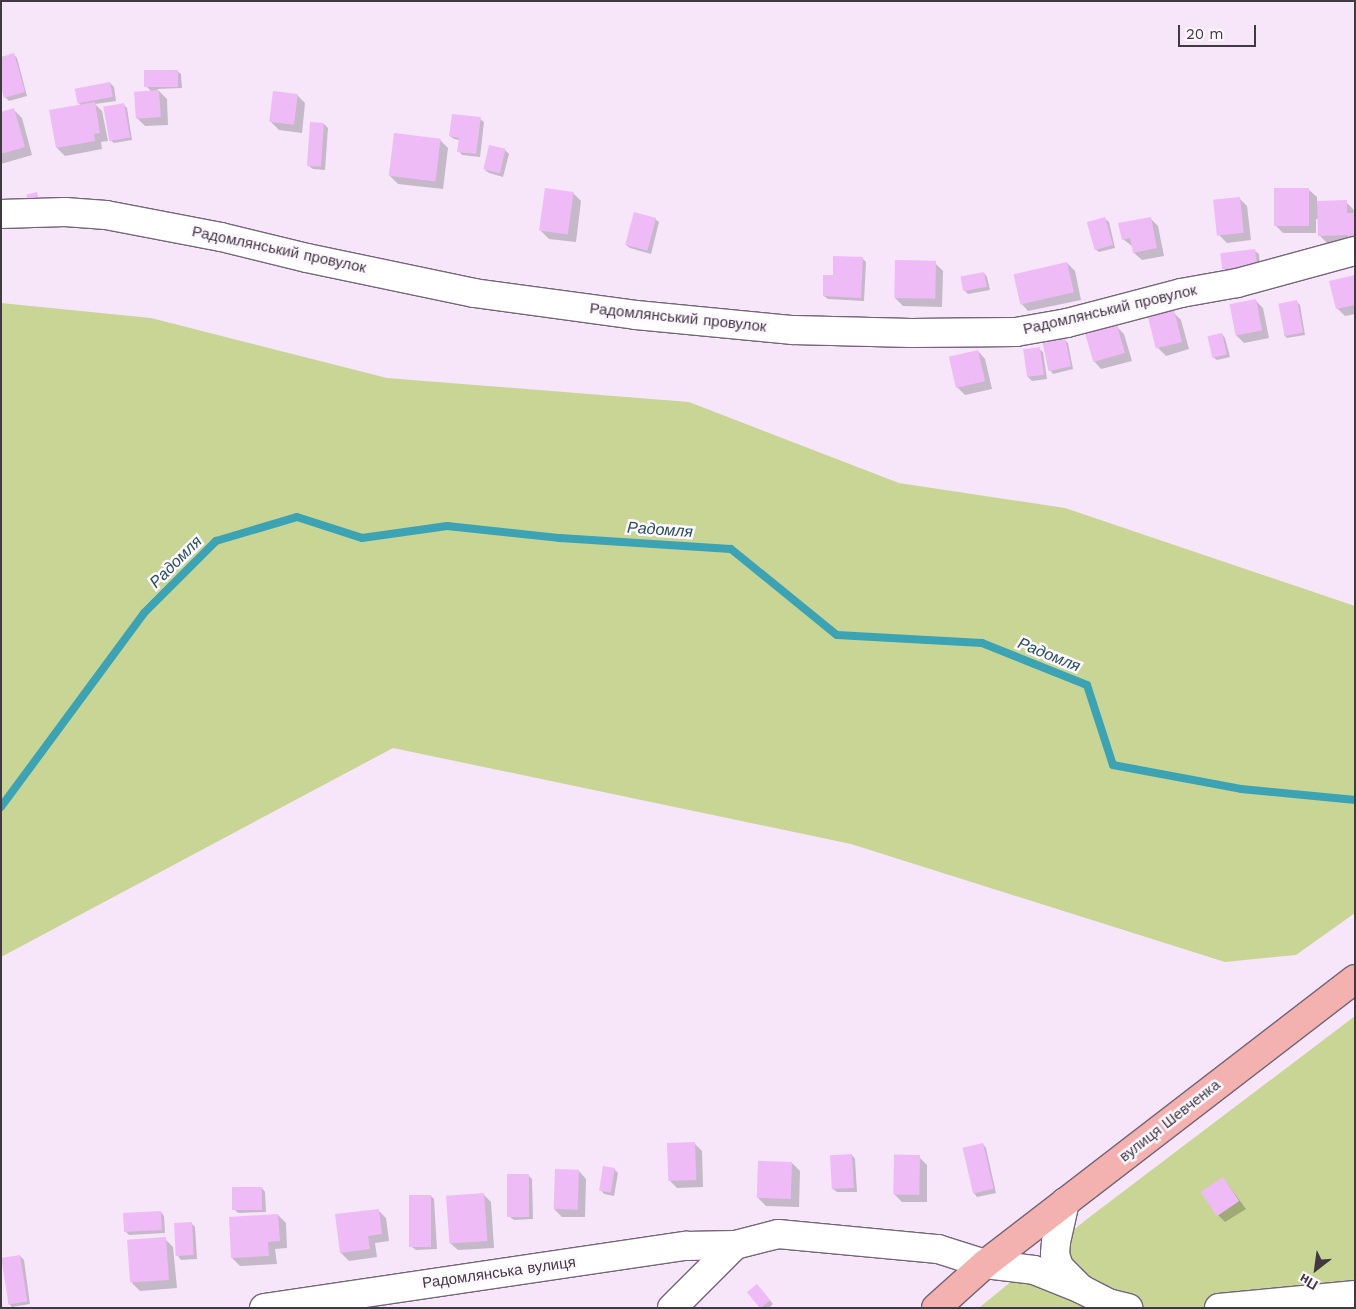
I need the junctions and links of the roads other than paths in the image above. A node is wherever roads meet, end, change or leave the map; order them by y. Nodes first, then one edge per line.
1 (1, 214) edge
2 (1355, 251) edge
3 (1355, 979) edge
4 (1065, 1202) junction
5 (735, 1245) junction
6 (985, 1264) junction
7 (1081, 1289) junction
8 (1355, 1295) edge
9 (264, 1308) edge
10 (672, 1308) edge
11 (936, 1308) edge
12 (1128, 1308) edge
13 (1219, 1308) edge

1 - 2 street, Радомлянський провулок
3 - 4 main road, вулиця Шевченка
4 - 6 main road, вулиця Шевченка
4 - 7 street
5 - 6 street
5 - 9 street, Радомлянська вулиця
5 - 10 street
6 - 7 street
6 - 11 main road, вулиця Шевченка
7 - 12 street
8 - 13 street

